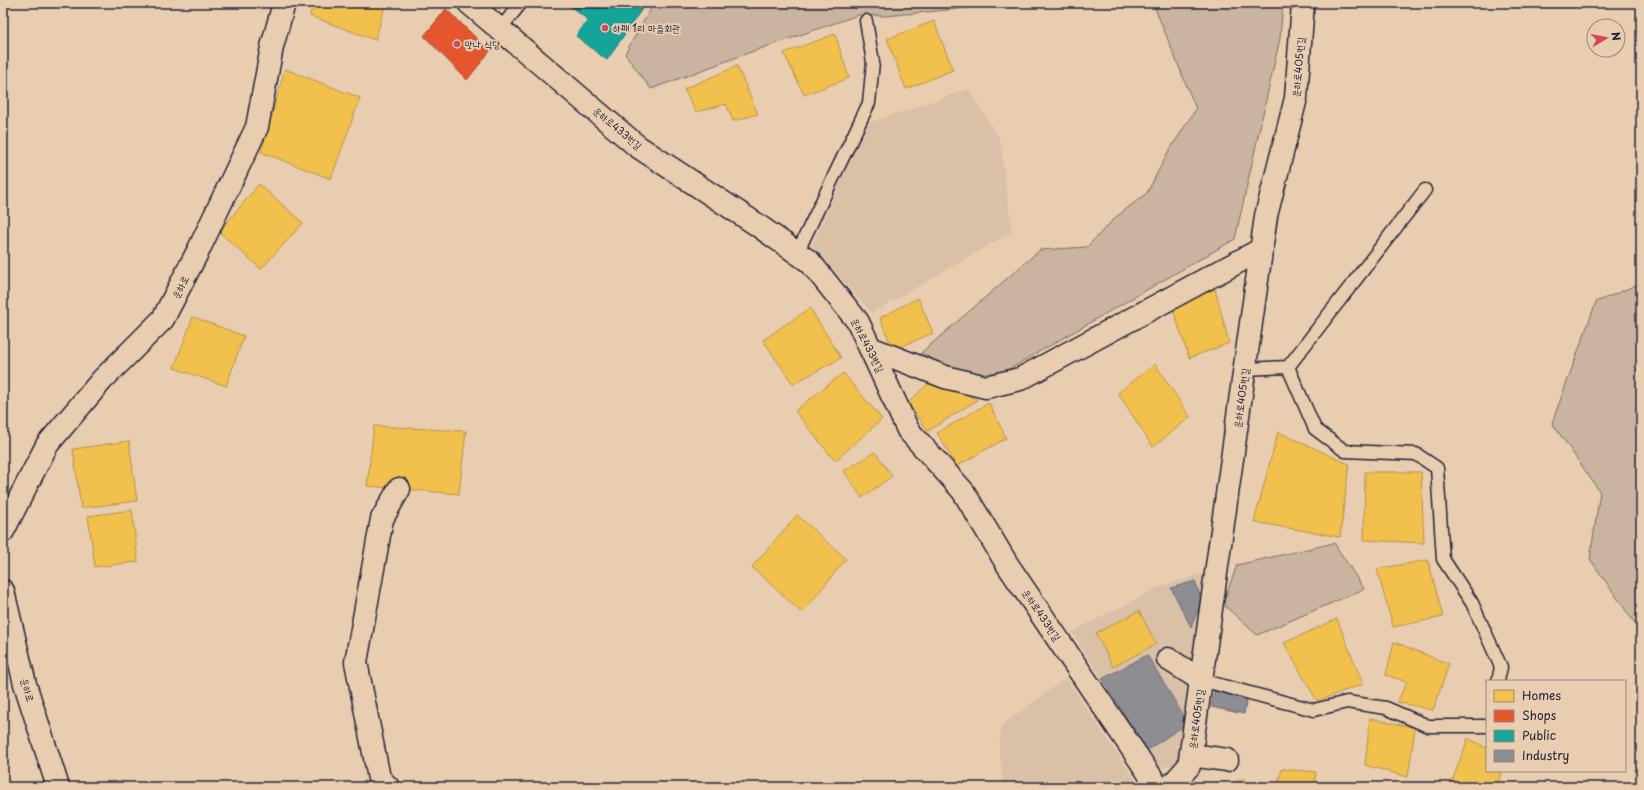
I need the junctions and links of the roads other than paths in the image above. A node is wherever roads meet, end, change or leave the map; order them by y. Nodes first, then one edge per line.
1 (284, 3) edge
2 (469, 3) edge
3 (521, 3) edge
4 (1303, 3) edge
5 (866, 21) dead end
6 (500, 29) junction
7 (1425, 190) dead end
8 (1262, 249) junction
9 (797, 253) junction
10 (870, 348) junction
11 (1288, 367) junction
12 (1245, 369) junction
13 (399, 489) dead end
14 (3, 531) edge
15 (3, 591) edge
16 (1168, 659) dead end
17 (1201, 680) junction
18 (1498, 680) edge
19 (1486, 726) edge
20 (1191, 755) junction
21 (1227, 760) dead end
22 (58, 787) edge
23 (388, 787) edge
24 (1158, 787) edge
25 (1170, 787) edge

1 - 14 street, 운하로
2 - 6 street, 운하로433번길
3 - 6 lane
4 - 8 street, 운하로405번길
5 - 9 lane
6 - 9 street, 운하로433번길
7 - 11 lane
8 - 10 street
8 - 12 street, 운하로405번길
9 - 10 street, 운하로433번길
10 - 24 street, 운하로433번길
11 - 12 lane
11 - 18 lane
12 - 17 street, 운하로405번길
13 - 23 street
15 - 22 street, 운하로
16 - 17 street
17 - 19 lane
17 - 20 street, 운하로405번길
20 - 21 street
20 - 25 street, 운하로405번길

